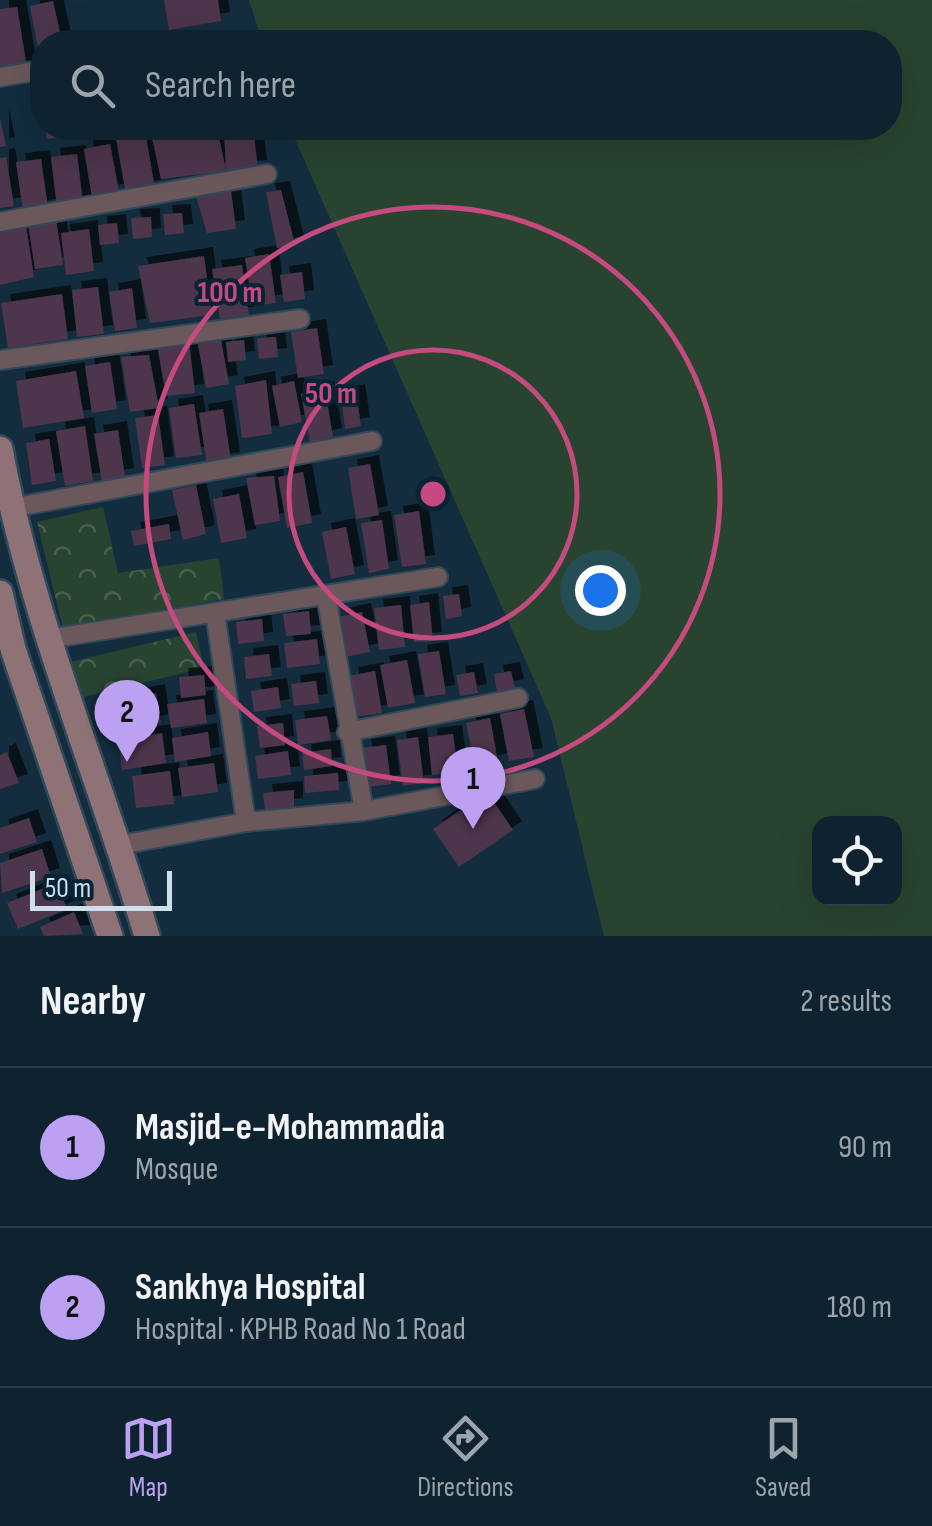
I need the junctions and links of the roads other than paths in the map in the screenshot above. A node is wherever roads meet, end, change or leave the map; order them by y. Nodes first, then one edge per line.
1 (30, 72) edge
2 (0, 77) edge
3 (267, 174) dead end
4 (0, 222) edge
5 (300, 319) dead end
6 (0, 360) edge
7 (372, 441) dead end
8 (0, 449) edge
9 (11, 508) junction
10 (438, 576) dead end
11 (0, 593) edge
12 (326, 595) junction
13 (215, 612) junction
14 (48, 639) junction
15 (518, 698) dead end
16 (347, 732) junction
17 (536, 779) dead end
18 (364, 811) junction
19 (246, 822) junction
20 (120, 846) junction
21 (110, 936) edge
22 (147, 936) edge

1 - 2 street
3 - 4 street
5 - 6 street
7 - 9 street
8 - 9 main road
9 - 14 main road
10 - 12 street
11 - 21 main road
12 - 13 street
12 - 16 street
13 - 14 street
13 - 19 street
14 - 20 main road
15 - 16 street
16 - 18 street
17 - 18 street
18 - 19 street
19 - 20 street
20 - 22 main road

